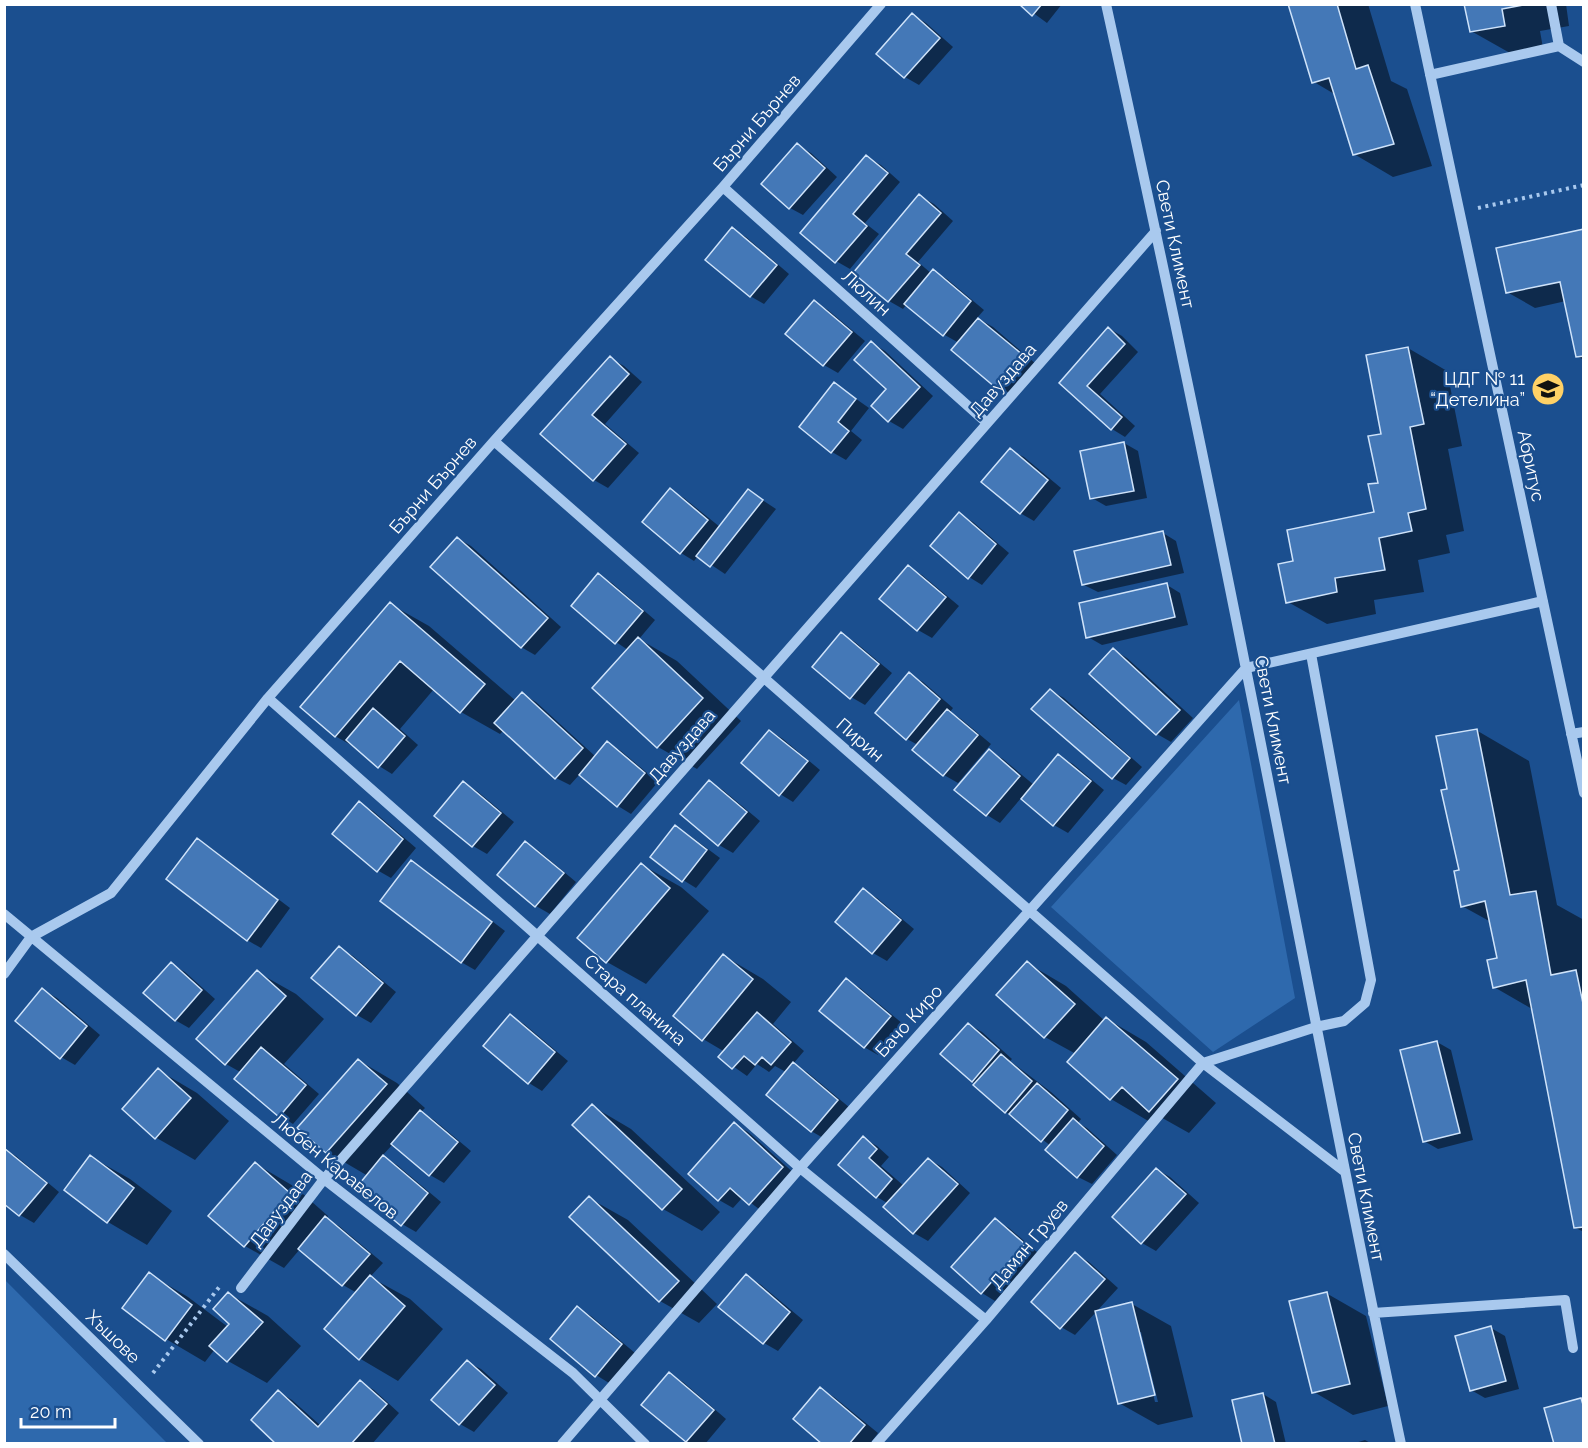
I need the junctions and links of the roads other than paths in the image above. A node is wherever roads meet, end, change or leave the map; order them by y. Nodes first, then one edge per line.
1 (880, 4) edge
2 (1106, 4) edge
3 (1415, 4) edge
4 (1551, 4) edge
5 (1559, 46) junction
6 (1584, 62) edge
7 (1430, 75) junction
8 (723, 187) junction
9 (1156, 231) junction
10 (987, 423) junction
11 (494, 441) junction
12 (1543, 601) junction
13 (1311, 654) junction
14 (1246, 669) junction
15 (764, 678) junction
16 (268, 698) junction
17 (1584, 732) edge
18 (1571, 734) junction
19 (1584, 793) edge
20 (1030, 911) junction
21 (4, 914) edge
22 (537, 936) junction
23 (31, 937) junction
24 (4, 974) edge
25 (1316, 1027) junction
26 (1203, 1064) junction
27 (800, 1168) junction
28 (1344, 1171) junction
29 (324, 1179) junction
30 (4, 1254) edge
31 (241, 1288) road end
32 (1373, 1313) junction
33 (986, 1320) junction
34 (1574, 1348) dead end
35 (601, 1400) junction
36 (200, 1443) edge
37 (562, 1443) edge
38 (645, 1443) edge
39 (876, 1443) edge
40 (1401, 1443) edge

1 - 8 street, Бърни Бърнев
2 - 9 street, Свети Климент
3 - 7 street, Абритус
4 - 5 street
5 - 6 street
5 - 7 street
7 - 12 street, Абритус
8 - 10 street, Люлин
8 - 11 street, Бърни Бърнев
9 - 10 street, Давуздава
9 - 14 street, Свети Климент
10 - 15 street, Давуздава
11 - 15 street, Пирин
11 - 16 street, Бърни Бърнев
12 - 13 street
12 - 18 street, Абритус
13 - 14 street
13 - 25 street
14 - 20 street, Бачо Киро
14 - 25 street, Свети Климент
15 - 20 street, Пирин
15 - 22 street, Давуздава
16 - 22 street, Стара планина
16 - 23 street, Бърни Бърнев
17 - 18 street
18 - 19 street, Абритус
20 - 26 street, Пирин
20 - 27 street, Бачо Киро
21 - 23 street, Любен Каравелов
22 - 27 street, Стара планина
22 - 29 street, Давуздава
23 - 24 street, Бърни Бърнев
23 - 29 street, Любен Каравелов
25 - 26 street
25 - 28 street, Свети Климент
26 - 28 street, Пирин
26 - 33 street, Дамян Груев
27 - 33 street, Стара планина
27 - 35 street, Бачо Киро
28 - 32 street, Свети Климент
29 - 31 street, Давуздава
29 - 35 street, Любен Каравелов
30 - 36 street, Хъшове
32 - 34 street
32 - 40 street, Свети Климент
33 - 39 street, Дамян Груев
35 - 37 street, Бачо Киро
35 - 38 street, Любен Каравелов

